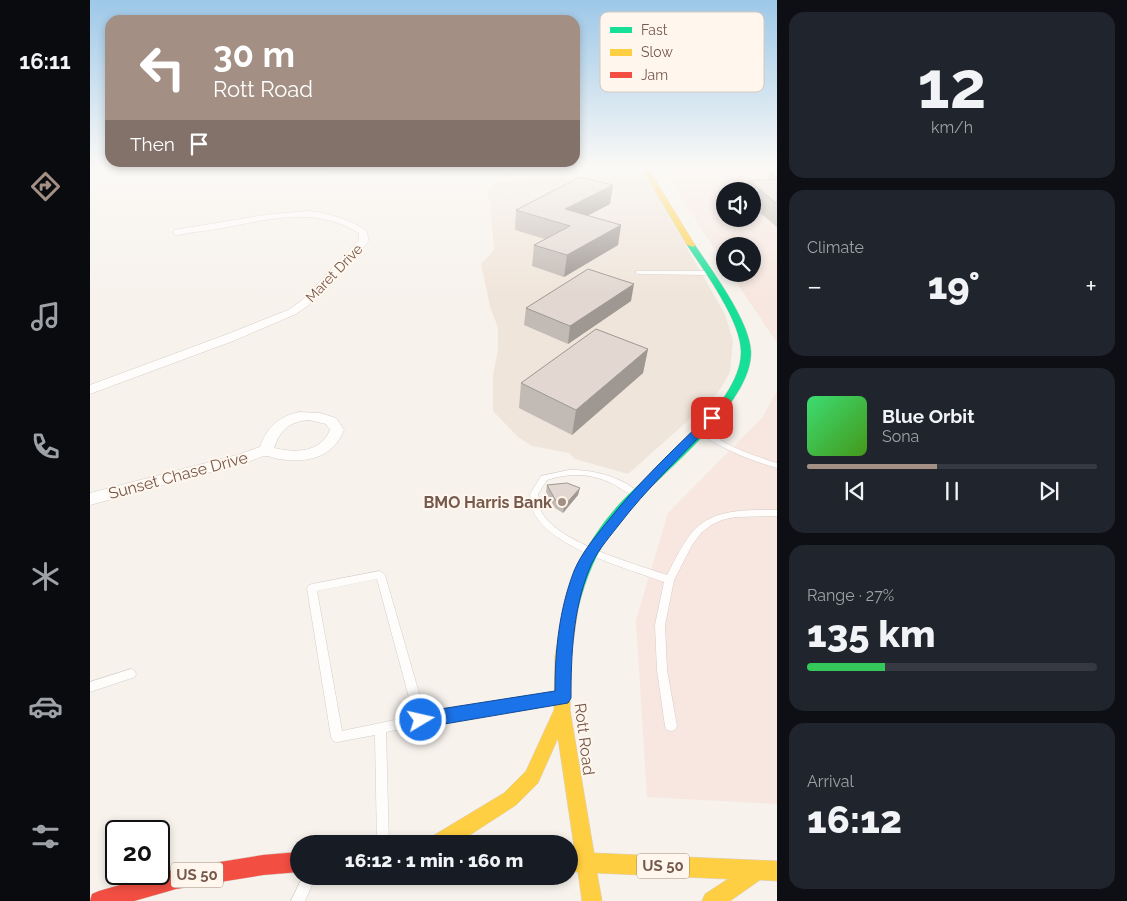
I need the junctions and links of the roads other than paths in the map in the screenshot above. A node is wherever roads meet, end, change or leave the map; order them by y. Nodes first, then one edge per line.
1 (670, 210) edge
2 (177, 232) dead end
3 (638, 272) dead end
4 (709, 274) junction
5 (90, 390) edge
6 (701, 430) junction
7 (266, 451) dead end
8 (777, 466) edge
9 (636, 494) junction
10 (90, 499) edge
11 (777, 513) edge
12 (592, 550) junction
13 (669, 580) junction
14 (131, 674) dead end
15 (90, 687) edge
16 (563, 698) junction
17 (562, 710) junction
18 (421, 720) junction
19 (671, 726) dead end
20 (380, 729) junction
21 (383, 835) edge
22 (452, 835) edge
23 (578, 862) edge
24 (290, 863) edge
25 (587, 863) junction
26 (758, 870) junction
27 (777, 871) edge
28 (306, 885) edge
29 (115, 899) edge
30 (98, 901) edge
31 (298, 901) edge
32 (592, 901) edge
33 (712, 901) edge

1 - 4 street, Rott Road
2 - 5 street, Maret Drive
3 - 4 lane
4 - 6 street, Rott Road
6 - 8 lane
6 - 9 street, Rott Road
7 - 10 street, Sunset Chase Drive
9 - 12 street, Rott Road
9 - 12 lane
11 - 13 lane
12 - 13 lane
12 - 16 street, Rott Road
13 - 19 lane
14 - 15 lane
16 - 17 street, Rott Road
16 - 18 lane
17 - 22 street
17 - 25 street, Rott Road
18 - 20 lane
18 - 20 lane
20 - 21 lane
23 - 25 street, US 50
24 - 29 street, US 50
25 - 26 street, US 50
25 - 32 street, Rott Road
26 - 27 street, US 50
26 - 33 street
28 - 31 lane
29 - 30 street, US 50

